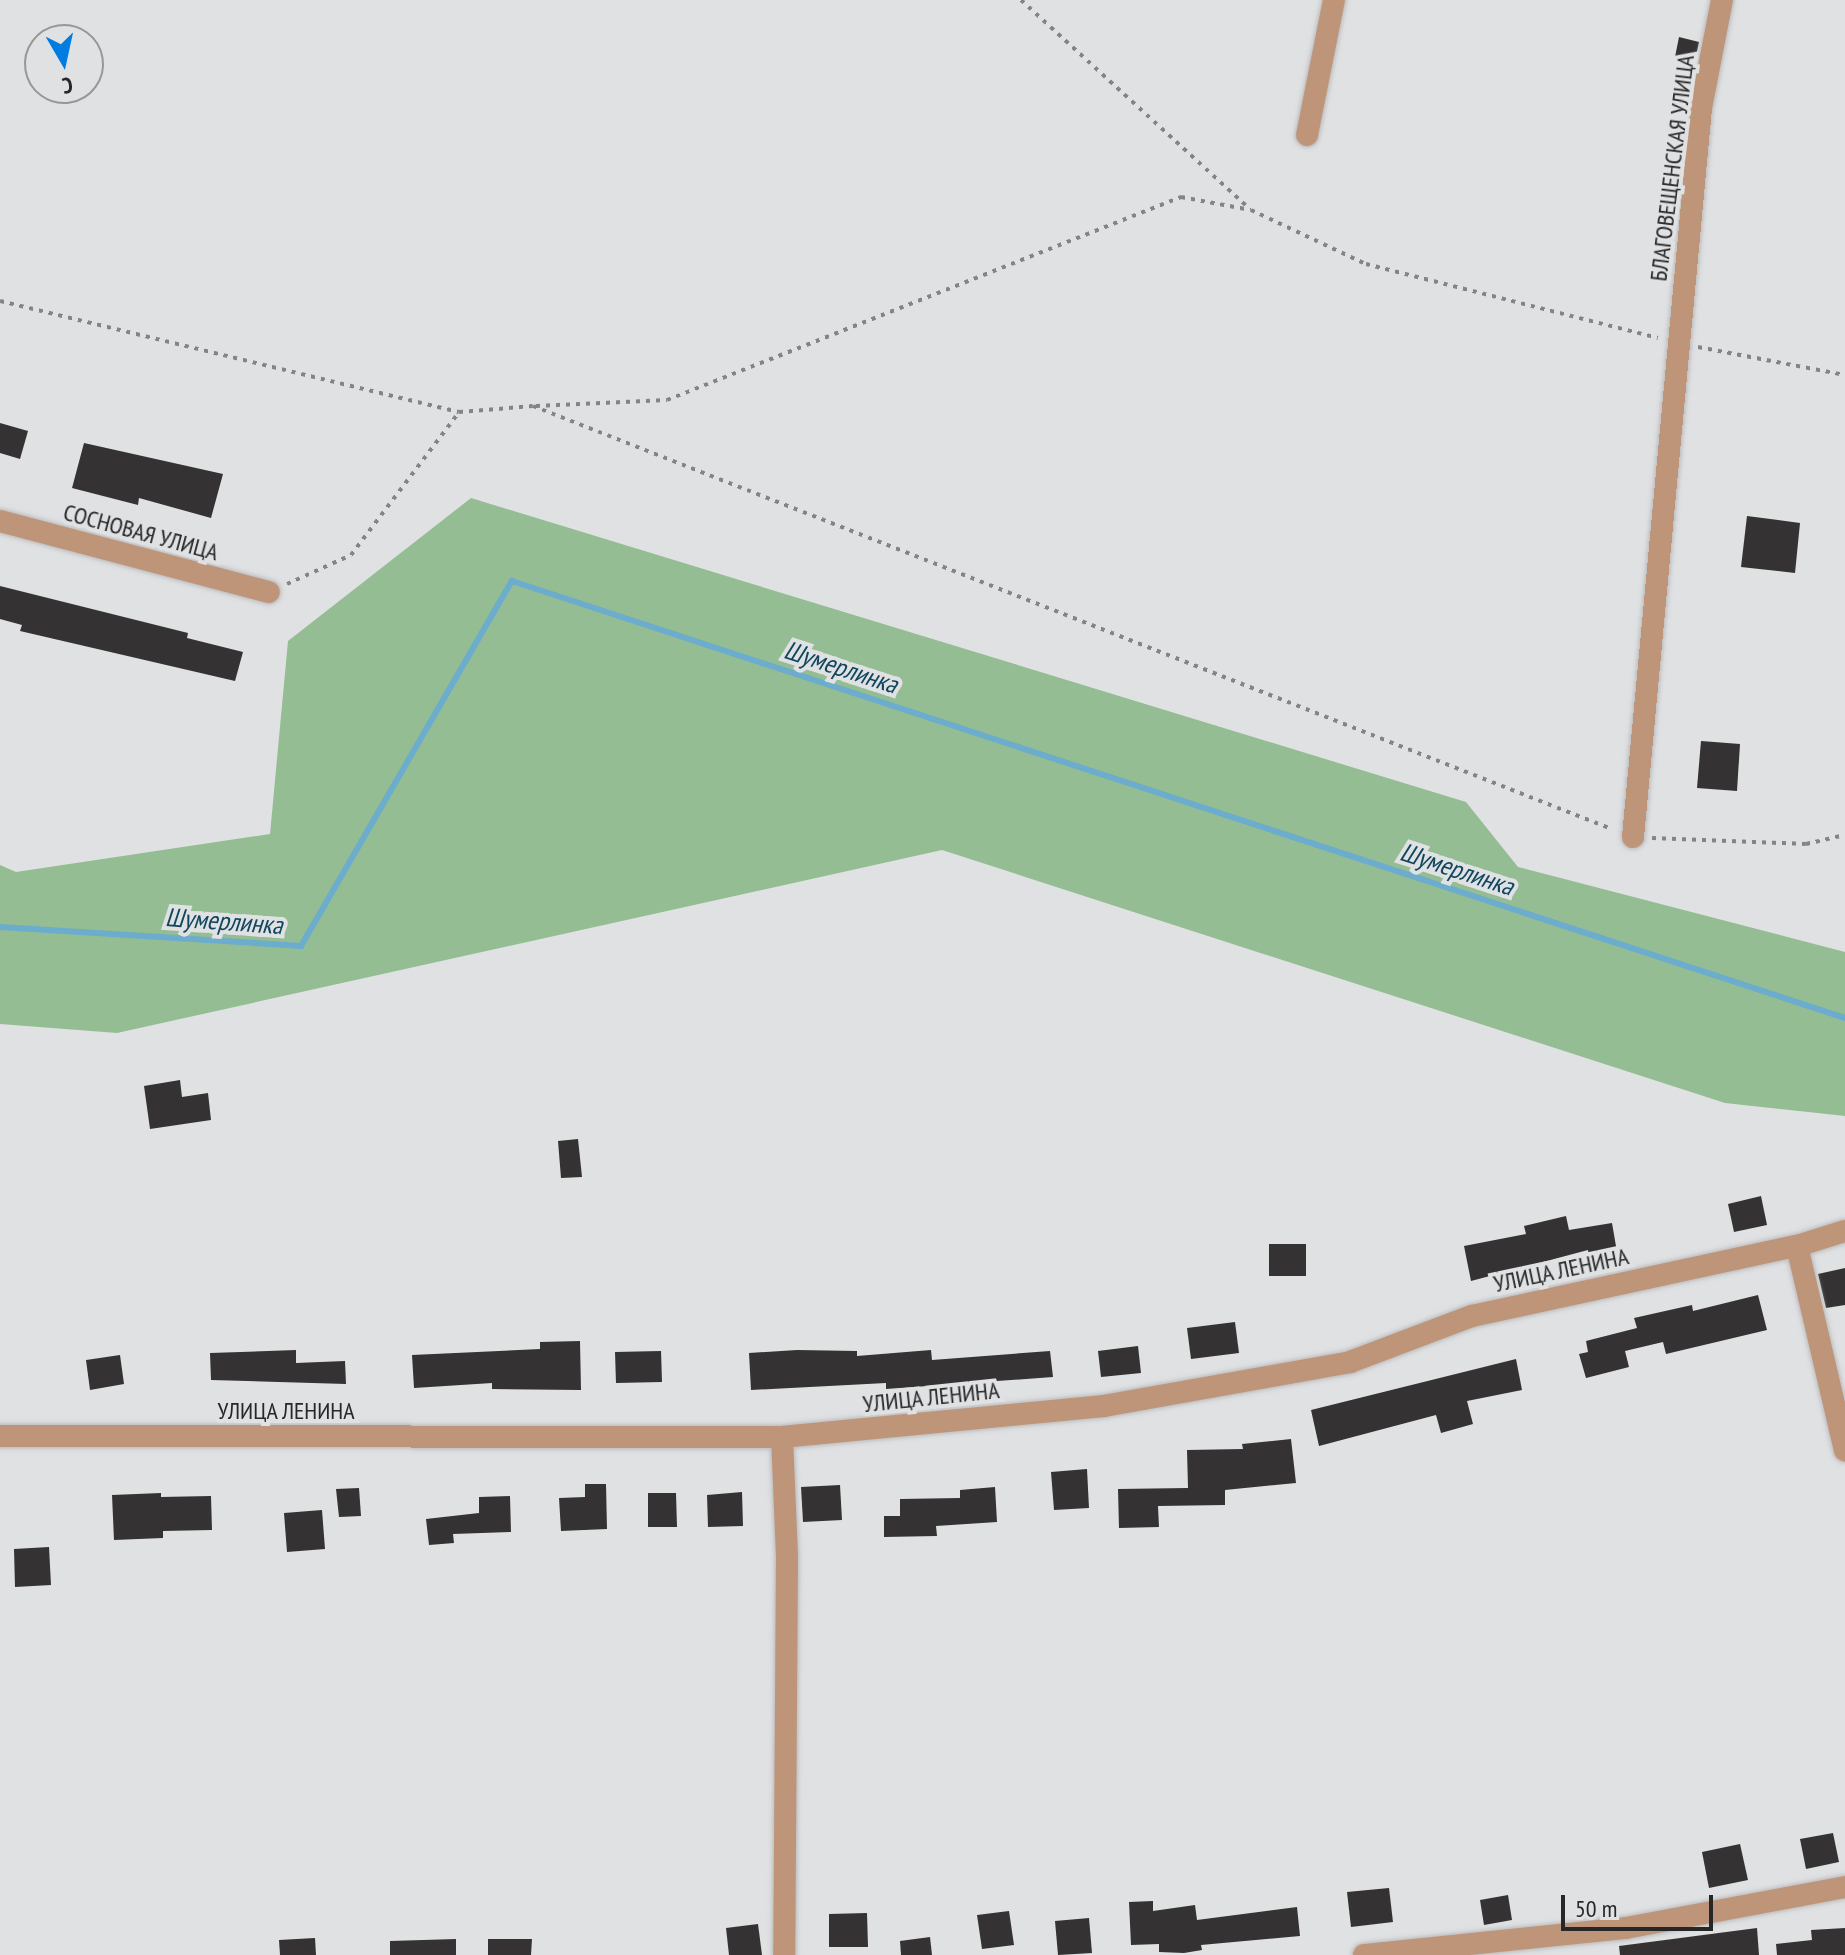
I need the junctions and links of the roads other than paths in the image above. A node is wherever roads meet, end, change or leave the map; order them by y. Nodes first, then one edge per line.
1 (1334, 0) edge
2 (1722, 0) edge
3 (1307, 135) dead end
4 (0, 521) edge
5 (269, 592) road end
6 (1633, 837) road end
7 (1845, 1231) edge
8 (1797, 1246) junction
9 (0, 1436) edge
10 (782, 1437) junction
11 (1845, 1450) edge
12 (1845, 1887) edge
13 (784, 1955) edge
14 (1364, 1955) edge

1 - 3 street
2 - 6 street, БЛАГОВЕЩЕНСКАЯ УЛИЦА
4 - 5 street, СОСНОВАЯ УЛИЦА
7 - 8 street, УЛИЦА ЛЕНИНА
8 - 10 street, УЛИЦА ЛЕНИНА
8 - 11 street
9 - 10 street, УЛИЦА ЛЕНИНА
10 - 13 street
12 - 14 street

